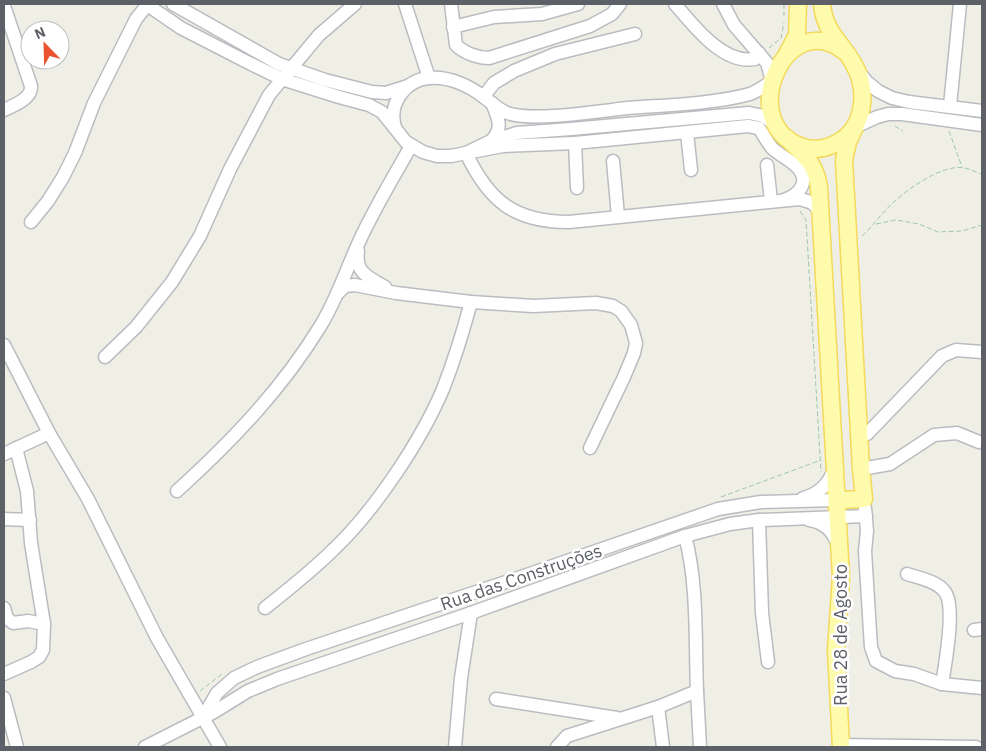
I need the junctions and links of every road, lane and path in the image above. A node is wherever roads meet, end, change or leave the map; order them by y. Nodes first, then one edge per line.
1 (147, 4) edge
2 (173, 4) edge
3 (354, 4) edge
4 (405, 4) edge
5 (452, 4) edge
6 (578, 4) edge
7 (620, 4) edge
8 (675, 4) edge
9 (723, 4) edge
10 (784, 4) edge
11 (798, 4) edge
12 (822, 4) edge
13 (960, 4) edge
14 (4, 6) edge
15 (453, 27) junction
16 (635, 34) dead end
17 (844, 52) junction
18 (760, 53) junction
19 (788, 54) junction
20 (290, 68) junction
21 (857, 70) junction
22 (429, 78) junction
23 (282, 79) junction
24 (772, 80) junction
25 (408, 86) junction
26 (488, 99) junction
27 (950, 106) junction
28 (4, 110) edge
29 (982, 111) edge
30 (945, 120) junction
31 (776, 125) junction
32 (982, 125) edge
33 (855, 127) junction
34 (397, 132) junction
35 (687, 133) junction
36 (787, 138) junction
37 (491, 141) junction
38 (575, 142) junction
39 (411, 146) junction
40 (466, 153) junction
41 (613, 161) dead end
42 (767, 165) dead end
43 (963, 167) junction
44 (690, 170) dead end
45 (982, 174) edge
46 (818, 177) junction
47 (578, 188) dead end
48 (784, 200) junction
49 (771, 201) junction
50 (800, 205) junction
51 (618, 216) junction
52 (821, 217) junction
53 (31, 222) dead end
54 (875, 224) junction
55 (982, 225) edge
56 (858, 240) dead end
57 (358, 244) junction
58 (338, 293) junction
59 (396, 293) junction
60 (471, 302) junction
61 (4, 345) edge
62 (982, 352) edge
63 (105, 356) dead end
64 (49, 433) junction
65 (867, 434) dead end
66 (979, 442) dead end
67 (16, 448) junction
68 (590, 448) dead end
69 (4, 454) edge
70 (828, 460) junction
71 (861, 469) junction
72 (820, 473) dead end
73 (178, 491) dead end
74 (726, 498) dead end
75 (864, 499) junction
76 (791, 500) junction
77 (837, 500) junction
78 (838, 516) junction
79 (866, 516) junction
80 (789, 518) junction
81 (4, 519) edge
82 (30, 520) junction
83 (759, 520) junction
84 (685, 536) junction
85 (840, 554) junction
86 (907, 574) dead end
87 (4, 608) edge
88 (265, 608) dead end
89 (471, 613) junction
90 (44, 624) junction
91 (768, 662) dead end
92 (4, 674) edge
93 (942, 684) junction
94 (982, 688) edge
95 (697, 691) junction
96 (4, 698) edge
97 (496, 699) dead end
98 (658, 707) junction
99 (203, 717) junction
100 (621, 719) junction
101 (8, 730) edge
102 (149, 746) edge
103 (841, 746) edge
104 (17, 747) edge
105 (220, 747) edge
106 (455, 747) edge
107 (557, 747) edge
108 (663, 747) edge
109 (700, 747) edge
110 (976, 747) edge

1 - 23 street
1 - 53 street
2 - 20 street
3 - 20 street
4 - 22 street
5 - 15 street
6 - 15 street
7 - 15 street
8 - 18 street
9 - 18 street
10 - 18 path
11 - 19 main road
12 - 17 main road
13 - 27 street
14 - 28 street
16 - 26 street
17 - 19 main road
17 - 21 main road
18 - 19 street
18 - 24 street
19 - 24 main road
20 - 23 street
20 - 25 street
21 - 27 street
21 - 33 main road
22 - 25 street
22 - 26 street
23 - 34 street
23 - 63 street
24 - 26 street
24 - 31 main road
25 - 34 street
26 - 37 street
27 - 29 street
30 - 32 street
30 - 33 street
30 - 43 path
31 - 36 main road
31 - 37 street
33 - 36 main road
33 - 71 main road
34 - 39 street
35 - 38 street
35 - 44 street
35 - 48 street
36 - 46 main road
37 - 40 street
38 - 40 street
38 - 47 street
39 - 40 street
39 - 57 street
40 - 51 street
41 - 51 street
42 - 49 street
43 - 45 path
43 - 54 path
46 - 50 street
46 - 52 main road, Rua 28 de Agosto
48 - 49 street
48 - 50 street
49 - 51 street
50 - 52 street
50 - 70 path
52 - 70 main road, Rua 28 de Agosto
54 - 55 path
54 - 56 path
57 - 58 street
57 - 59 street
58 - 59 street
58 - 73 street
59 - 60 street
60 - 68 street
60 - 88 street
61 - 64 street
62 - 65 street
64 - 67 street
64 - 99 street
66 - 71 street
67 - 69 street
67 - 82 street
70 - 72 path
70 - 74 path
70 - 76 street
70 - 77 main road, Rua 28 de Agosto
71 - 75 main road
75 - 77 main road, Rua das Construções
75 - 79 street
76 - 77 street, Rua das Construções
76 - 99 street, Rua das Construções
77 - 78 main road, Rua 28 de Agosto
78 - 79 street, Rua das Construções
78 - 80 street, Rua das Construções
78 - 85 main road, Rua 28 de Agosto
79 - 93 street
80 - 83 street, Rua das Construções
80 - 85 street
81 - 82 street
82 - 90 street
83 - 84 street, Rua das Construções
83 - 91 street
84 - 89 street, Rua das Construções
84 - 95 street
85 - 103 main road, Rua 28 de Agosto
86 - 93 street
87 - 90 street
89 - 99 street, Rua das Construções
89 - 106 street
90 - 92 street
93 - 94 street
95 - 98 street
95 - 109 street
96 - 101 street
97 - 100 street
98 - 100 street
98 - 108 street
99 - 102 street, Rua das Construções
99 - 105 street
100 - 107 street
101 - 104 street
103 - 110 street

